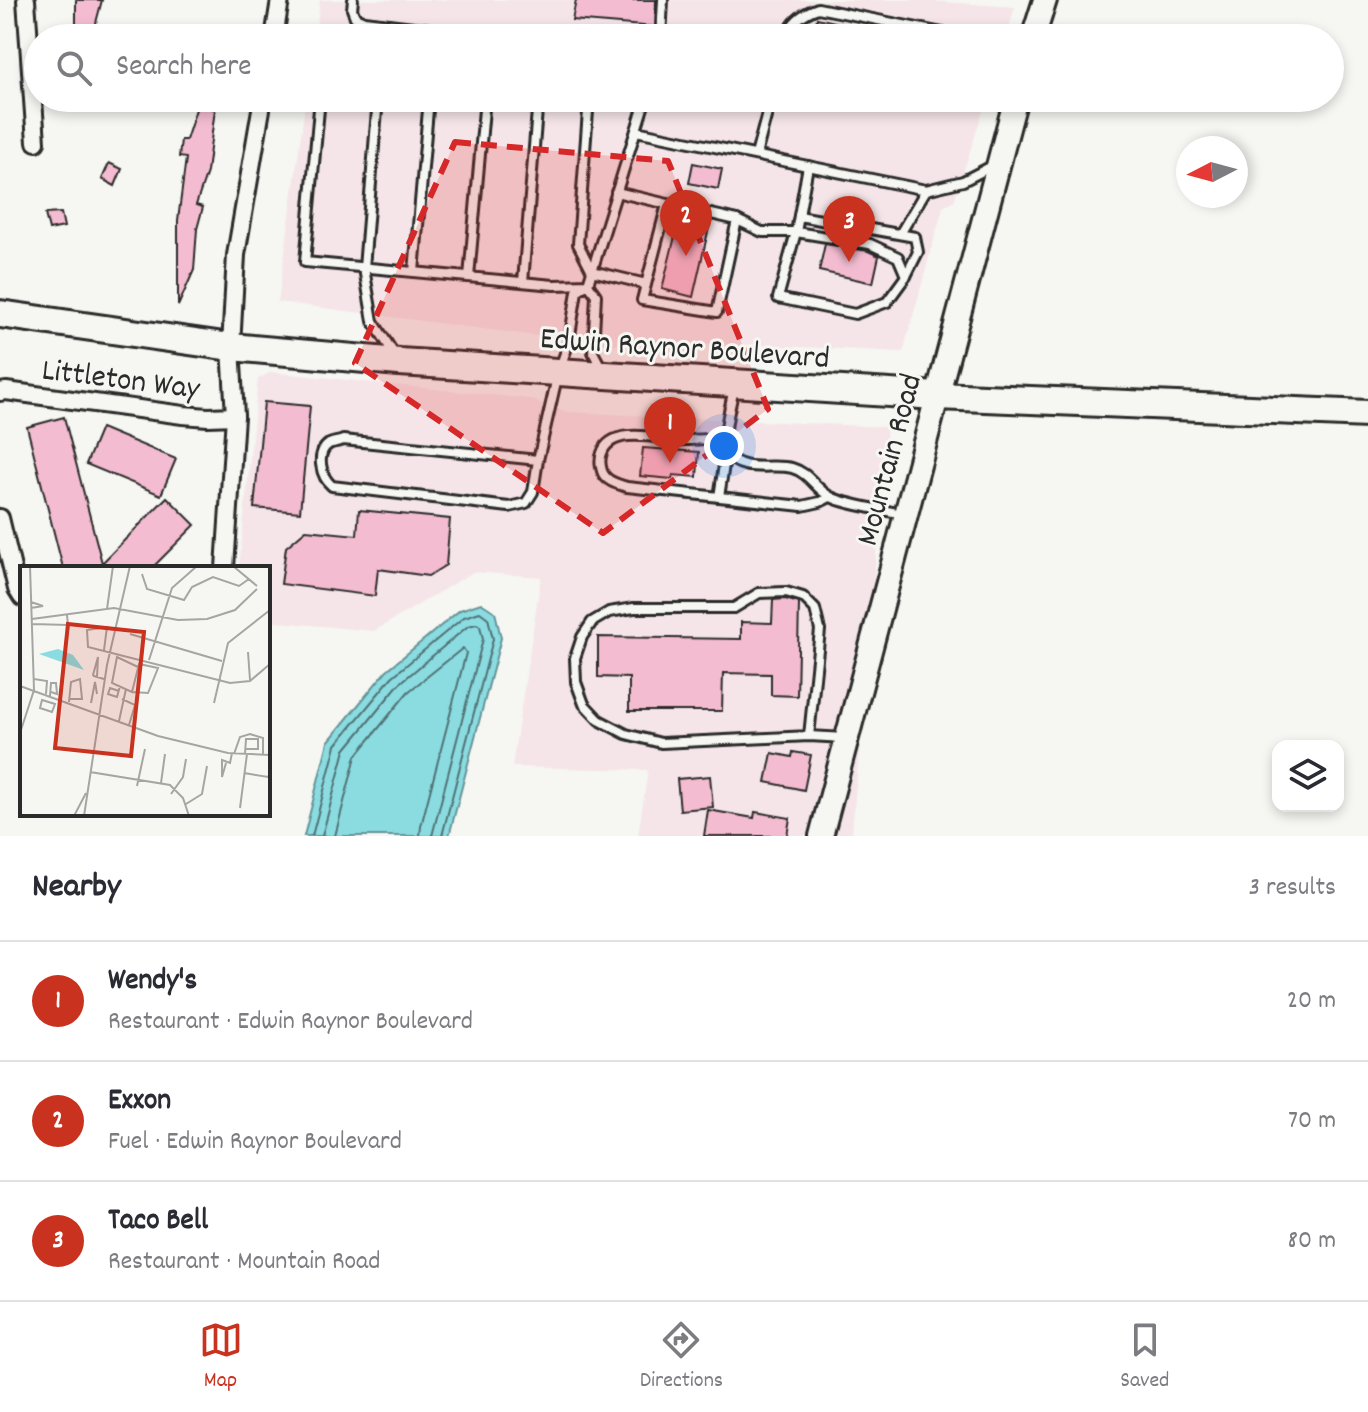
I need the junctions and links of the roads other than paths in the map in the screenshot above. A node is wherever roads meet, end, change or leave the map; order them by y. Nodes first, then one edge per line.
1 (26, 0) edge
2 (280, 0) edge
3 (353, 0) edge
4 (663, 0) edge
5 (1045, 0) edge
6 (26, 24) edge
7 (276, 24) edge
8 (388, 24) edge
9 (662, 24) edge
10 (794, 24) edge
11 (898, 24) edge
12 (1037, 24) edge
13 (33, 112) edge
14 (261, 112) edge
15 (319, 112) edge
16 (377, 112) edge
17 (428, 112) edge
18 (484, 112) edge
19 (537, 112) edge
20 (588, 112) edge
21 (642, 112) edge
22 (767, 112) edge
23 (1012, 112) edge
24 (636, 131) junction
25 (36, 142) dead end
26 (756, 155) junction
27 (998, 163) junction
28 (808, 166) junction
29 (926, 190) junction
30 (616, 192) junction
31 (667, 204) junction
32 (799, 216) junction
33 (737, 220) junction
34 (796, 232) junction
35 (900, 234) junction
36 (364, 268) junction
37 (592, 271) junction
38 (414, 272) junction
39 (906, 276) junction
40 (469, 277) junction
41 (523, 282) junction
42 (588, 284) junction
43 (646, 284) junction
44 (0, 314) edge
45 (231, 347) junction
46 (399, 362) junction
47 (558, 373) junction
48 (605, 375) junction
49 (734, 384) junction
50 (0, 392) edge
51 (937, 396) junction
52 (1368, 414) edge
53 (235, 416) junction
54 (725, 438) junction
55 (726, 452) junction
56 (538, 460) junction
57 (719, 497) junction
58 (830, 497) junction
59 (906, 515) junction
60 (0, 518) edge
61 (225, 566) edge
62 (20, 594) edge
63 (809, 736) junction
64 (846, 738) junction
65 (821, 836) edge

1 - 6 street
2 - 7 street
3 - 8 lane
4 - 9 lane
5 - 12 main road
10 - 11 lane
13 - 25 street
14 - 45 street, Littleton Way
15 - 36 lane
16 - 36 lane
17 - 38 lane
18 - 40 lane
19 - 41 lane
20 - 37 lane
21 - 24 lane
22 - 26 lane
23 - 27 main road, Mountain Road
24 - 26 lane
24 - 30 lane
26 - 28 lane
27 - 29 lane
27 - 51 main road, Mountain Road
28 - 29 lane
28 - 32 lane
29 - 35 lane
30 - 31 lane
30 - 37 lane
31 - 33 lane
31 - 43 lane
32 - 34 lane
32 - 35 lane
33 - 34 lane
33 - 43 lane
34 - 39 lane
34 - 39 lane
35 - 39 lane
36 - 38 lane
36 - 46 lane
37 - 42 lane
37 - 43 lane
38 - 40 lane
40 - 41 lane
41 - 42 lane
42 - 47 lane
42 - 48 lane
44 - 45 main road, Edwin Raynor Boulevard
45 - 46 main road, Edwin Raynor Boulevard
45 - 53 street, Littleton Way
46 - 47 main road, Edwin Raynor Boulevard
47 - 48 main road, Edwin Raynor Boulevard
47 - 56 lane
48 - 49 main road, Edwin Raynor Boulevard
49 - 51 main road, Edwin Raynor Boulevard
49 - 54 lane
50 - 53 street, Littleton Way
51 - 52 main road, Edwin Raynor Boulevard
51 - 59 main road, Mountain Road
53 - 61 street, Littleton Way
54 - 55 lane
54 - 57 lane
55 - 57 lane
55 - 58 lane
56 - 56 lane
57 - 58 lane
58 - 59 lane
59 - 64 main road, Mountain Road
60 - 62 street
63 - 63 lane
63 - 64 lane
64 - 65 main road, Mountain Road

